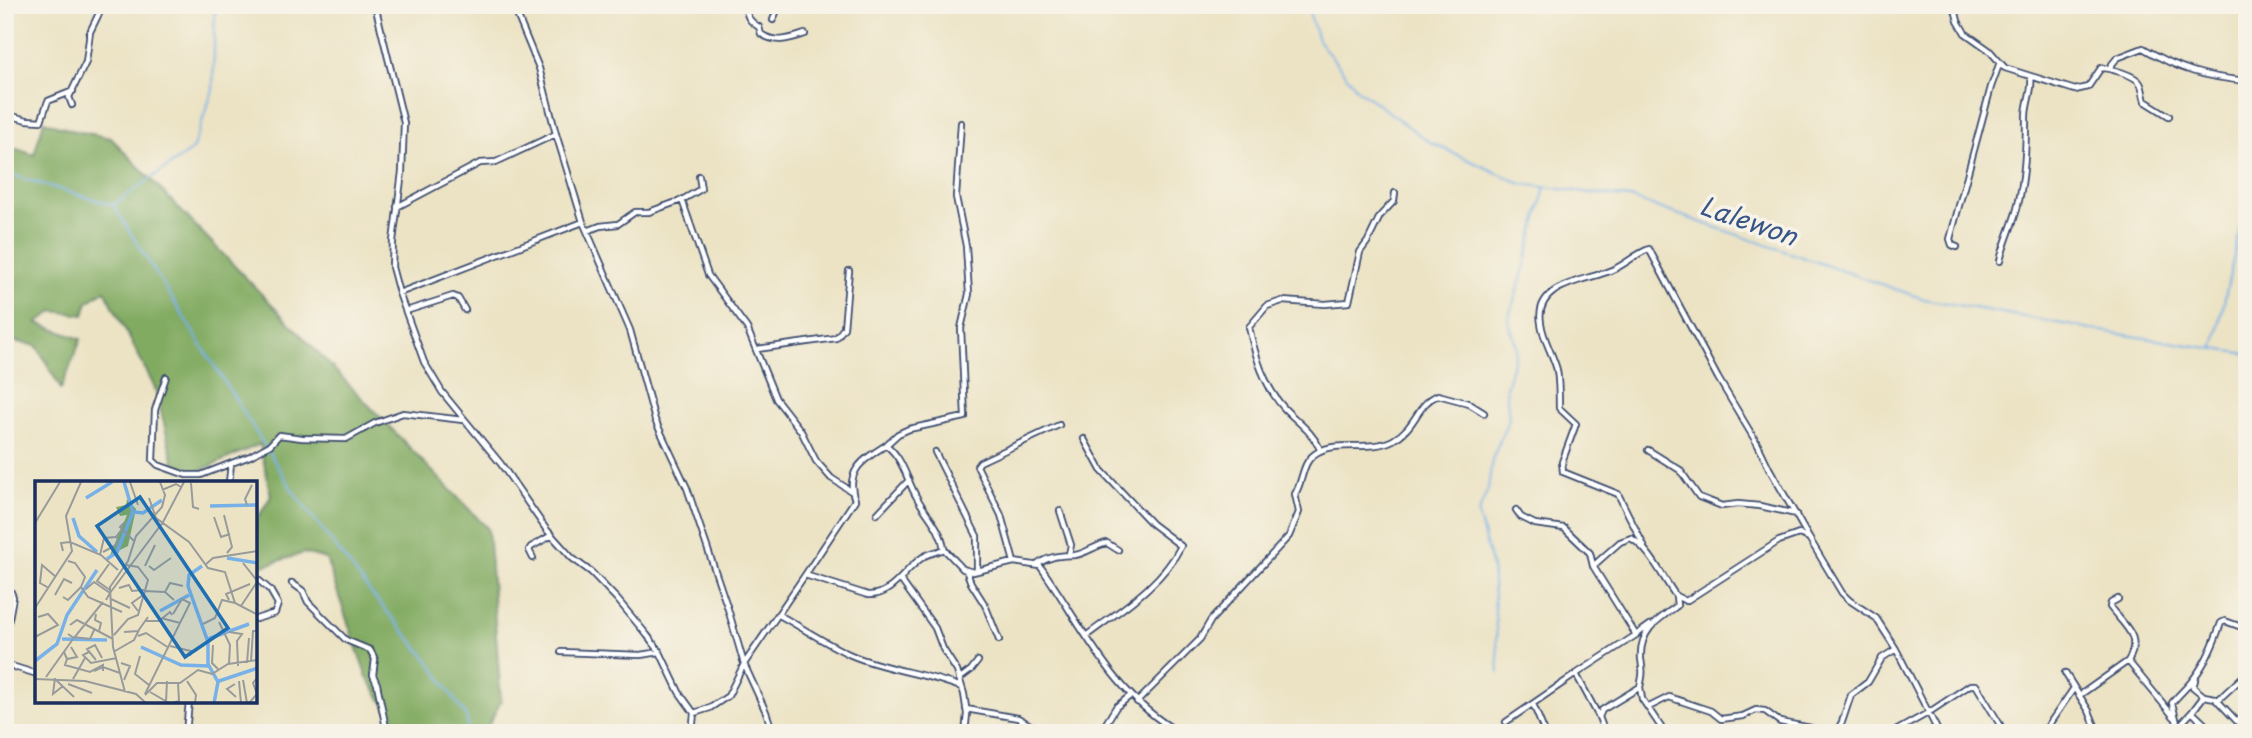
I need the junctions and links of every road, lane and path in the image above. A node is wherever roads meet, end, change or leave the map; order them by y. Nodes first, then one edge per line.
1 (103, 5) edge
2 (375, 5) edge
3 (513, 5) edge
4 (745, 5) edge
5 (779, 5) edge
6 (1954, 5) edge
7 (772, 20) dead end
8 (805, 34) dead end
9 (2000, 62) junction
10 (2109, 68) junction
11 (2030, 77) junction
12 (2247, 81) edge
13 (74, 91) junction
14 (72, 105) dead end
15 (5, 114) edge
16 (2169, 116) dead end
17 (961, 123) dead end
18 (556, 134) junction
19 (699, 176) dead end
20 (1395, 193) dead end
21 (682, 200) junction
22 (397, 208) junction
23 (583, 222) junction
24 (587, 230) junction
25 (1957, 247) dead end
26 (2000, 261) dead end
27 (849, 271) dead end
28 (399, 293) junction
29 (466, 310) dead end
30 (406, 312) junction
31 (757, 349) junction
32 (166, 377) dead end
33 (1484, 413) dead end
34 (464, 420) junction
35 (1059, 425) dead end
36 (1084, 439) dead end
37 (886, 445) junction
38 (1648, 450) dead end
39 (935, 452) dead end
40 (1318, 452) junction
41 (231, 463) junction
42 (909, 479) junction
43 (229, 481) edge
44 (851, 491) junction
45 (1516, 510) dead end
46 (1060, 511) dead end
47 (877, 514) dead end
48 (1796, 514) junction
49 (552, 535) junction
50 (1809, 538) junction
51 (1644, 546) junction
52 (944, 549) junction
53 (1118, 550) dead end
54 (1069, 554) junction
55 (534, 558) dead end
56 (1014, 562) junction
57 (1038, 564) junction
58 (1592, 566) junction
59 (966, 570) junction
60 (977, 571) junction
61 (805, 575) junction
62 (257, 579) edge
63 (900, 579) junction
64 (292, 583) dead end
65 (5, 589) edge
66 (1676, 596) junction
67 (2118, 599) dead end
68 (779, 614) junction
69 (257, 619) edge
70 (1653, 622) junction
71 (2247, 629) edge
72 (1636, 635) junction
73 (1086, 636) junction
74 (5, 640) edge
75 (999, 640) dead end
76 (1896, 649) junction
77 (561, 652) dead end
78 (660, 652) junction
79 (978, 661) dead end
80 (2128, 661) junction
81 (5, 664) edge
82 (744, 664) junction
83 (35, 673) edge
84 (2065, 673) dead end
85 (2247, 673) edge
86 (1576, 674) junction
87 (2196, 675) junction
88 (959, 679) junction
89 (961, 687) junction
90 (1640, 687) junction
91 (2074, 688) junction
92 (2080, 695) junction
93 (1130, 696) junction
94 (2204, 696) junction
95 (2217, 701) junction
96 (1137, 702) junction
97 (189, 703) edge
98 (1533, 704) junction
99 (1649, 707) junction
100 (966, 709) junction
101 (2192, 712) junction
102 (694, 713) junction
103 (1928, 713) junction
104 (1599, 717) junction
105 (2176, 719) junction
106 (1506, 722) dead end
107 (1936, 727) junction
108 (2174, 731) edge
109 (2247, 732) edge
110 (186, 733) edge
111 (387, 733) edge
112 (692, 733) edge
113 (773, 733) edge
114 (965, 733) edge
115 (1044, 733) edge
116 (1100, 733) edge
117 (1180, 733) edge
118 (1545, 733) edge
119 (1605, 733) edge
120 (1665, 733) edge
121 (1817, 733) edge
122 (1836, 733) edge
123 (1892, 733) edge
124 (1927, 733) edge
125 (1939, 733) edge
126 (2005, 733) edge
127 (2043, 733) edge
128 (2098, 733) edge
129 (2214, 733) edge

1 - 13 street
2 - 22 street
3 - 18 street
4 - 8 street
5 - 7 street
6 - 9 street
9 - 11 street
9 - 25 street
10 - 11 street
10 - 12 street
10 - 16 street
11 - 26 street
13 - 14 street
13 - 15 street
17 - 37 street
18 - 22 street
18 - 23 street
19 - 21 street
20 - 40 street
21 - 24 street
21 - 31 street
22 - 28 street
23 - 24 street
23 - 28 street
24 - 82 street
27 - 31 street
28 - 30 street
29 - 30 street
30 - 34 street
31 - 44 street
32 - 41 street
33 - 40 street
34 - 41 street
34 - 49 street
35 - 56 street
36 - 73 street
37 - 42 street
37 - 44 street
38 - 48 street
39 - 60 street
40 - 96 street
41 - 43 street
42 - 47 street
42 - 52 street
44 - 61 street
45 - 58 street
46 - 54 street
48 - 50 street
48 - 51 street
49 - 55 street
49 - 78 street
50 - 66 street
50 - 76 street
51 - 58 street
51 - 66 street
52 - 59 street
52 - 63 street
53 - 54 street
54 - 57 street
56 - 57 street
56 - 60 street
57 - 73 street
58 - 72 street
59 - 60 street
59 - 75 street
61 - 63 street
61 - 68 street
62 - 69 street
63 - 88 street
64 - 111 street
65 - 74 street
66 - 70 street
67 - 80 street
68 - 82 street
68 - 89 street
70 - 72 street
70 - 90 street
71 - 87 street
72 - 86 street
73 - 93 street
76 - 103 street
76 - 122 street
77 - 78 street
78 - 102 street
79 - 88 street
80 - 92 street
80 - 105 street
81 - 83 street
82 - 102 street
82 - 113 street
84 - 91 street
85 - 95 street
86 - 98 street
86 - 104 street
87 - 94 street
87 - 105 street
88 - 89 street
89 - 100 street
90 - 99 street
90 - 104 street
91 - 92 street
91 - 127 street
92 - 128 street
93 - 96 street
93 - 116 street
94 - 95 street
94 - 101 street
95 - 109 street
96 - 117 street
97 - 110 street
98 - 106 street
98 - 118 street
99 - 120 street
99 - 121 street
100 - 114 street
100 - 115 street
101 - 108 street
101 - 129 street
102 - 112 street
103 - 107 street
103 - 123 street
103 - 126 street
104 - 119 street
105 - 108 street
107 - 124 street
107 - 125 street

